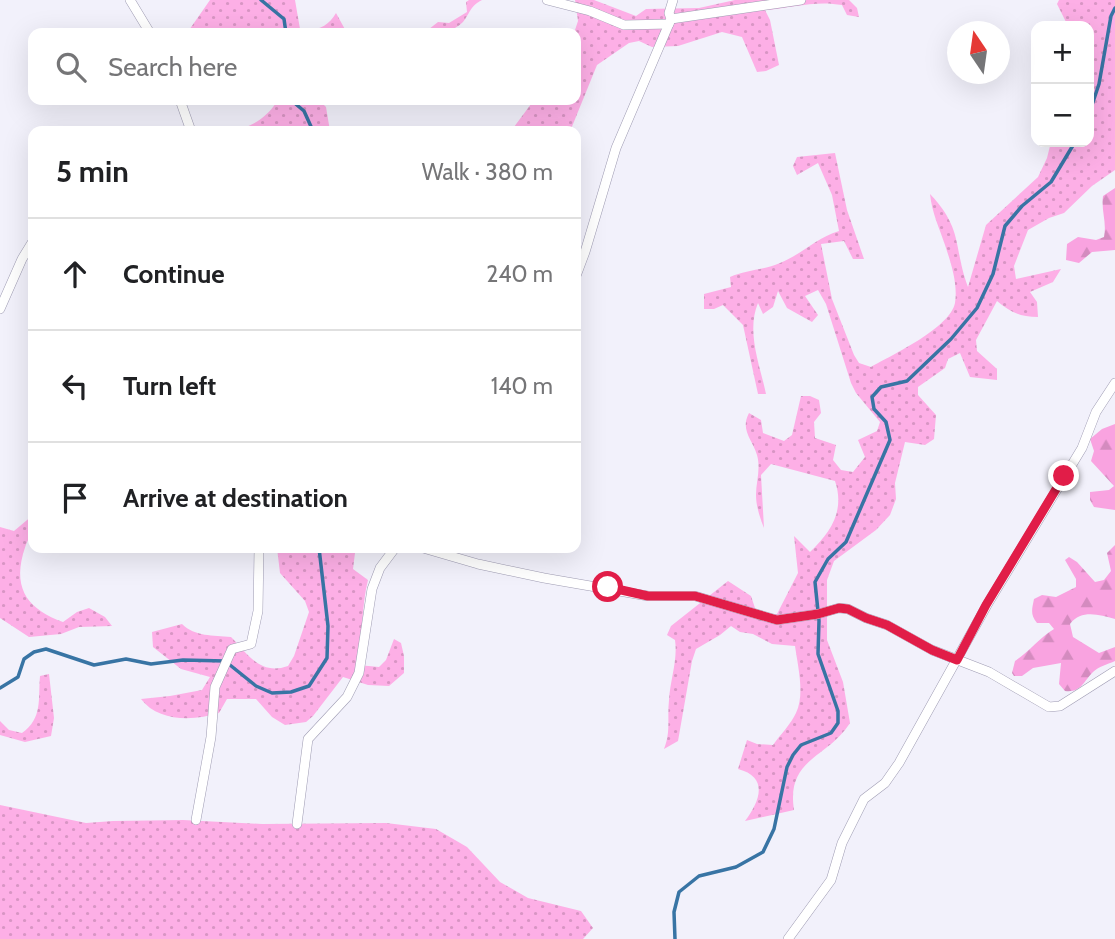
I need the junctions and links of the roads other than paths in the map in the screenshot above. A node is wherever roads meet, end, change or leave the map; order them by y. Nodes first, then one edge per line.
1 (130, 0) edge
2 (547, 0) edge
3 (673, 0) edge
4 (801, 0) edge
5 (670, 22) junction
6 (147, 28) edge
7 (182, 105) edge
8 (189, 126) edge
9 (28, 249) edge
10 (581, 260) edge
11 (0, 309) edge
12 (1115, 383) edge
13 (259, 553) edge
14 (391, 553) edge
15 (441, 553) edge
16 (957, 660) junction
17 (1115, 671) edge
18 (196, 820) dead end
19 (296, 824) dead end
20 (788, 939) edge

1 - 6 street
2 - 5 street
3 - 5 street
4 - 5 street
5 - 10 street
7 - 8 street
9 - 11 street
12 - 16 street
13 - 18 street
14 - 19 street
15 - 16 street
16 - 17 street
16 - 20 street

